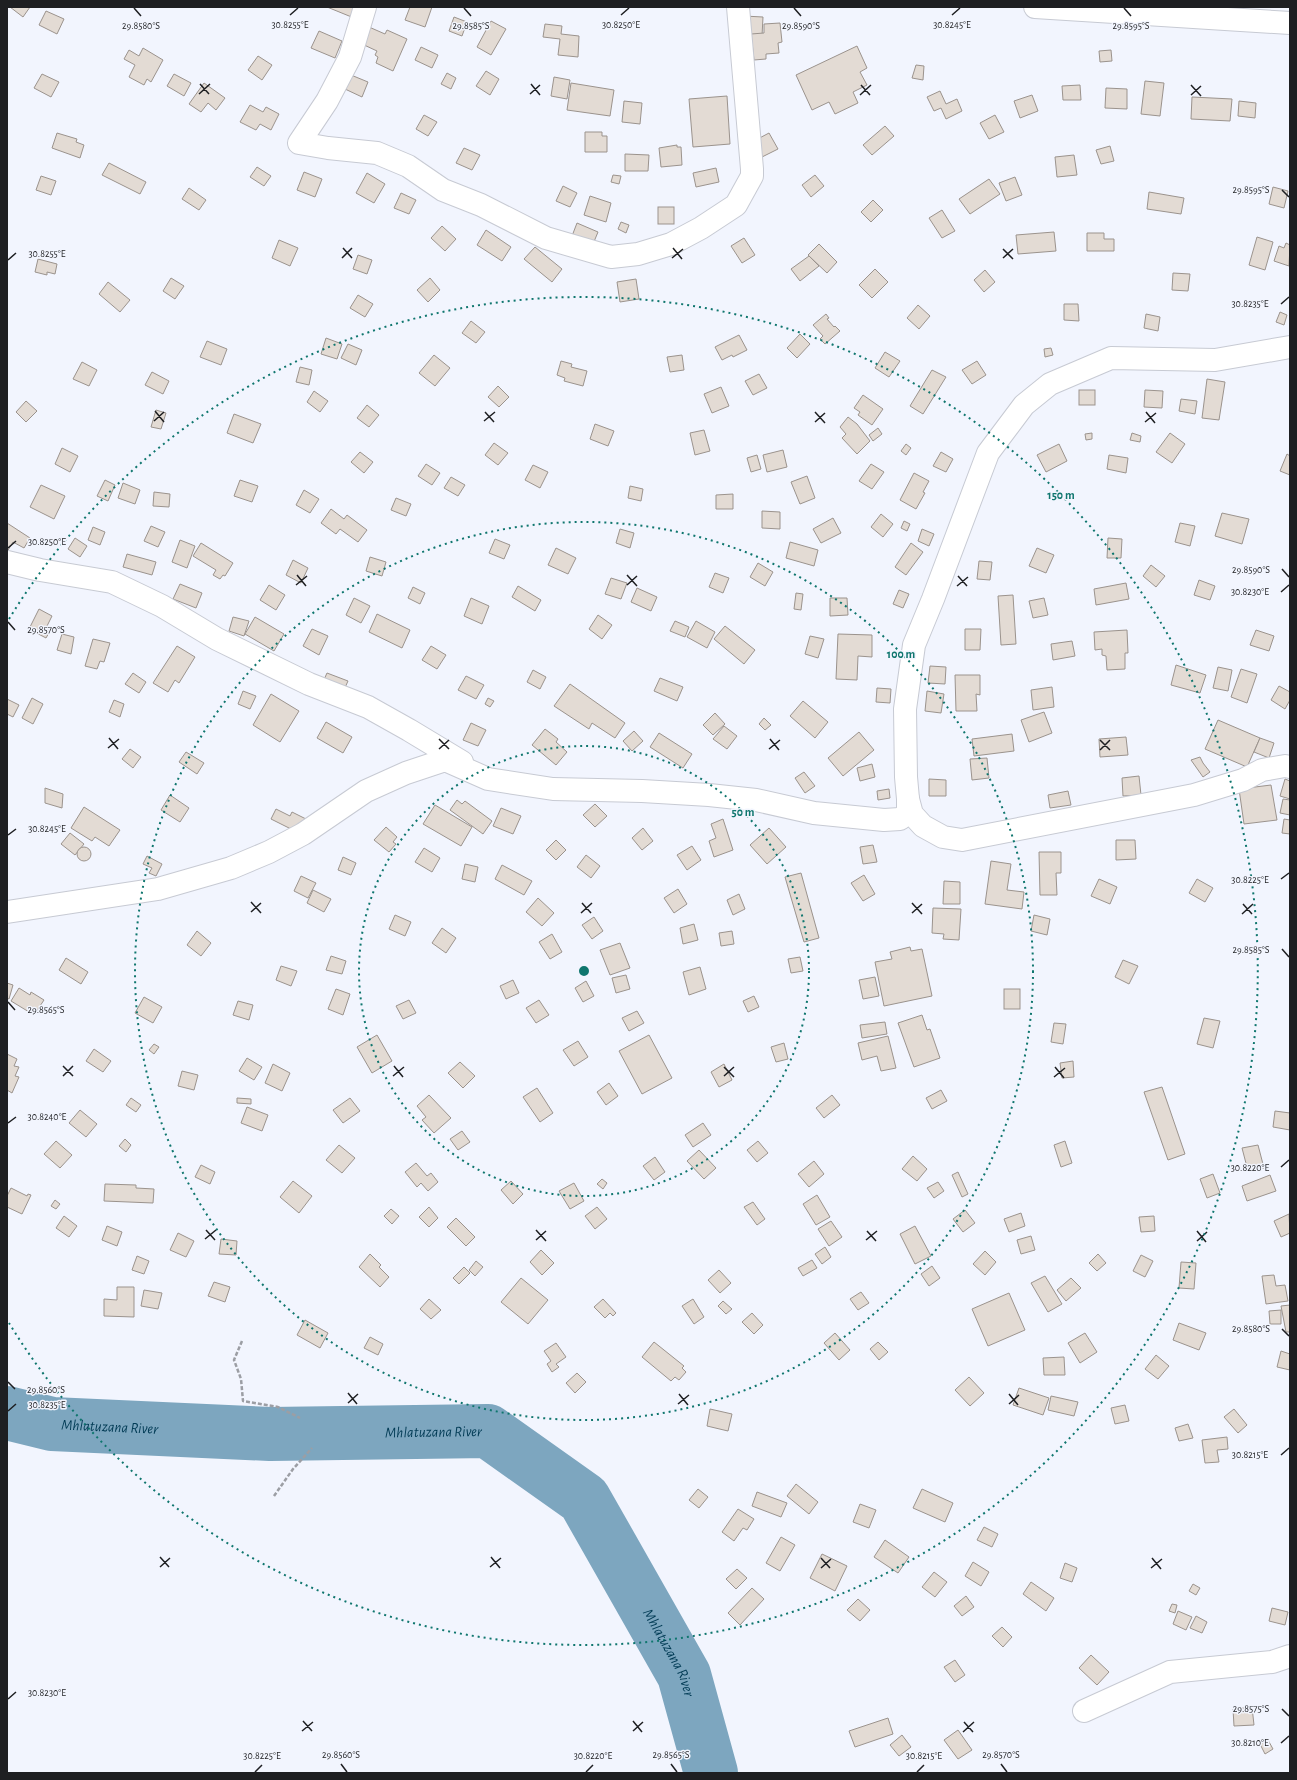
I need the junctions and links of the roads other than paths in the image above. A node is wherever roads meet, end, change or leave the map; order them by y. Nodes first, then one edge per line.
1 (365, 7) edge
2 (738, 7) edge
3 (1035, 7) edge
4 (1290, 23) edge
5 (1290, 347) edge
6 (7, 562) edge
7 (1290, 767) edge
8 (488, 779) junction
9 (908, 799) junction
10 (7, 912) edge
11 (1290, 1656) edge
12 (1084, 1711) dead end

1 - 2 street
3 - 4 street
5 - 9 street
6 - 8 street
7 - 9 street
8 - 9 street
8 - 10 street
11 - 12 street

